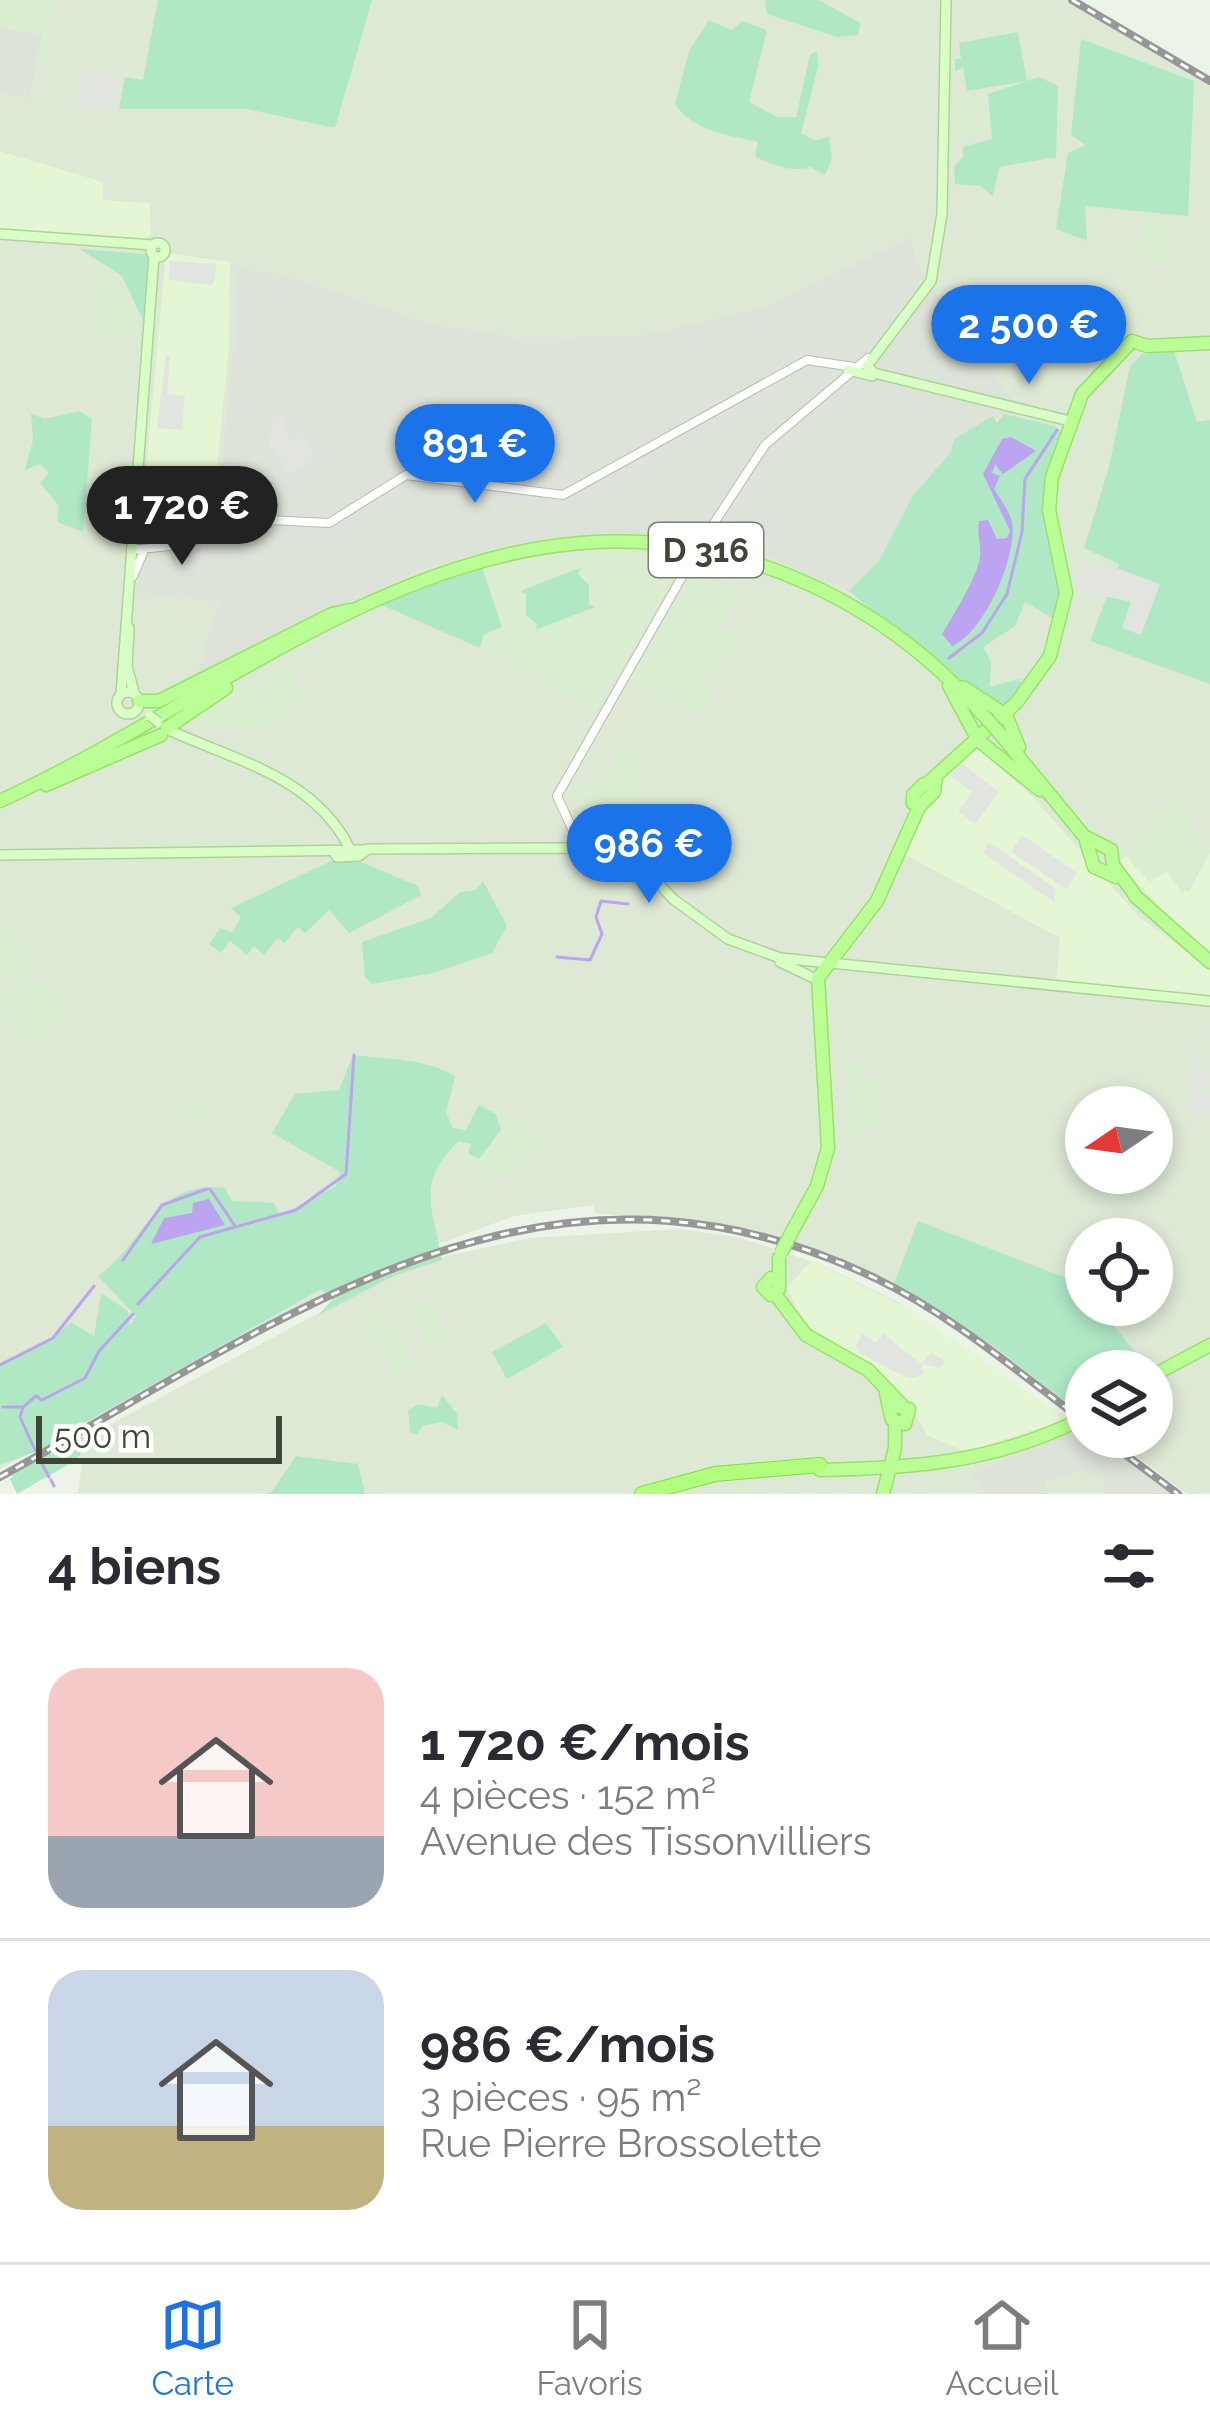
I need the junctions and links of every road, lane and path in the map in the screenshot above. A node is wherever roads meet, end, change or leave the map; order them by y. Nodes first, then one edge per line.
1 (945, 0) edge
2 (0, 236) edge
3 (155, 253) junction
4 (883, 343) junction
5 (1210, 345) edge
6 (868, 358) junction
7 (795, 368) junction
8 (850, 369) junction
9 (874, 373) junction
10 (814, 400) junction
11 (1069, 424) junction
12 (135, 551) junction
13 (382, 597) junction
14 (339, 620) junction
15 (947, 679) junction
16 (121, 694) junction
17 (155, 720) junction
18 (1008, 720) junction
19 (975, 737) junction
20 (5, 800) edge
21 (917, 804) junction
22 (1059, 806) junction
23 (580, 846) junction
24 (350, 848) junction
25 (333, 850) junction
26 (364, 850) junction
27 (0, 856) edge
28 (737, 943) junction
29 (840, 959) junction
30 (1208, 960) edge
31 (824, 964) junction
32 (817, 980) junction
33 (1210, 1001) edge
34 (1210, 1348) edge
35 (1173, 1367) edge
36 (1065, 1423) edge
37 (1065, 1424) edge
38 (894, 1464) junction
39 (820, 1467) joint
40 (657, 1491) edge
41 (886, 1492) edge

1 - 4 main road
2 - 3 main road
3 - 12 main road
3 - 12 main road
4 - 6 main road
4 - 8 main road
5 - 11 main road
6 - 8 street
6 - 9 main road
7 - 8 street
7 - 8 street
7 - 12 street
8 - 9 street
8 - 10 street
8 - 10 street
8 - 11 main road
9 - 11 main road
10 - 23 street
11 - 18 main road
12 - 16 main road
12 - 17 main road
13 - 14 main road, D 316
13 - 15 main road, D 316
13 - 17 main road
14 - 17 main road
14 - 20 main road, D 316
15 - 18 main road
15 - 19 main road
15 - 22 main road, D 316, bridge
16 - 17 main road
16 - 17 main road
17 - 20 main road
17 - 24 main road
18 - 19 main road
18 - 22 main road
19 - 21 main road
19 - 22 main road
21 - 29 main road
21 - 31 main road
22 - 30 main road, D 316
23 - 26 main road
23 - 28 main road
24 - 25 main road
24 - 26 main road
25 - 26 main road
25 - 27 main road
28 - 31 main road
28 - 32 main road
29 - 31 main road
29 - 33 main road
31 - 32 main road
32 - 38 main road, bridge
34 - 35 main road
36 - 38 main road
37 - 38 main road
38 - 39 main road
38 - 41 main road
39 - 40 highway

